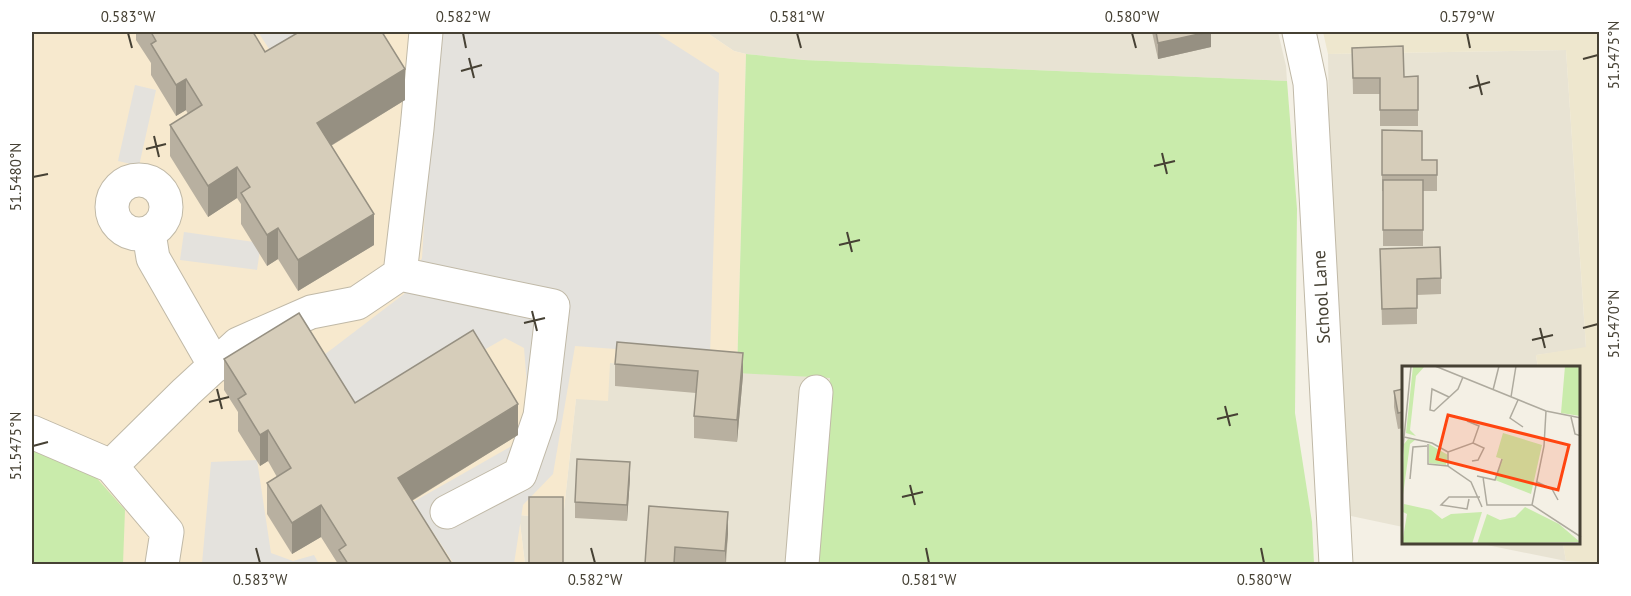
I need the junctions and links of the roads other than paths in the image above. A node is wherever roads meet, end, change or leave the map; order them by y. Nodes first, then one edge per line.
1 (426, 32) edge
2 (1299, 32) edge
3 (149, 233) dead end
4 (400, 274) junction
5 (214, 366) junction
6 (816, 392) dead end
7 (32, 432) edge
8 (111, 466) junction
9 (447, 512) dead end
10 (162, 564) edge
11 (802, 564) edge
12 (1338, 564) edge

1 - 4 street
2 - 12 street, School Lane
3 - 5 street
4 - 5 street
4 - 9 street
5 - 8 street
6 - 11 street
7 - 8 street
8 - 10 street

